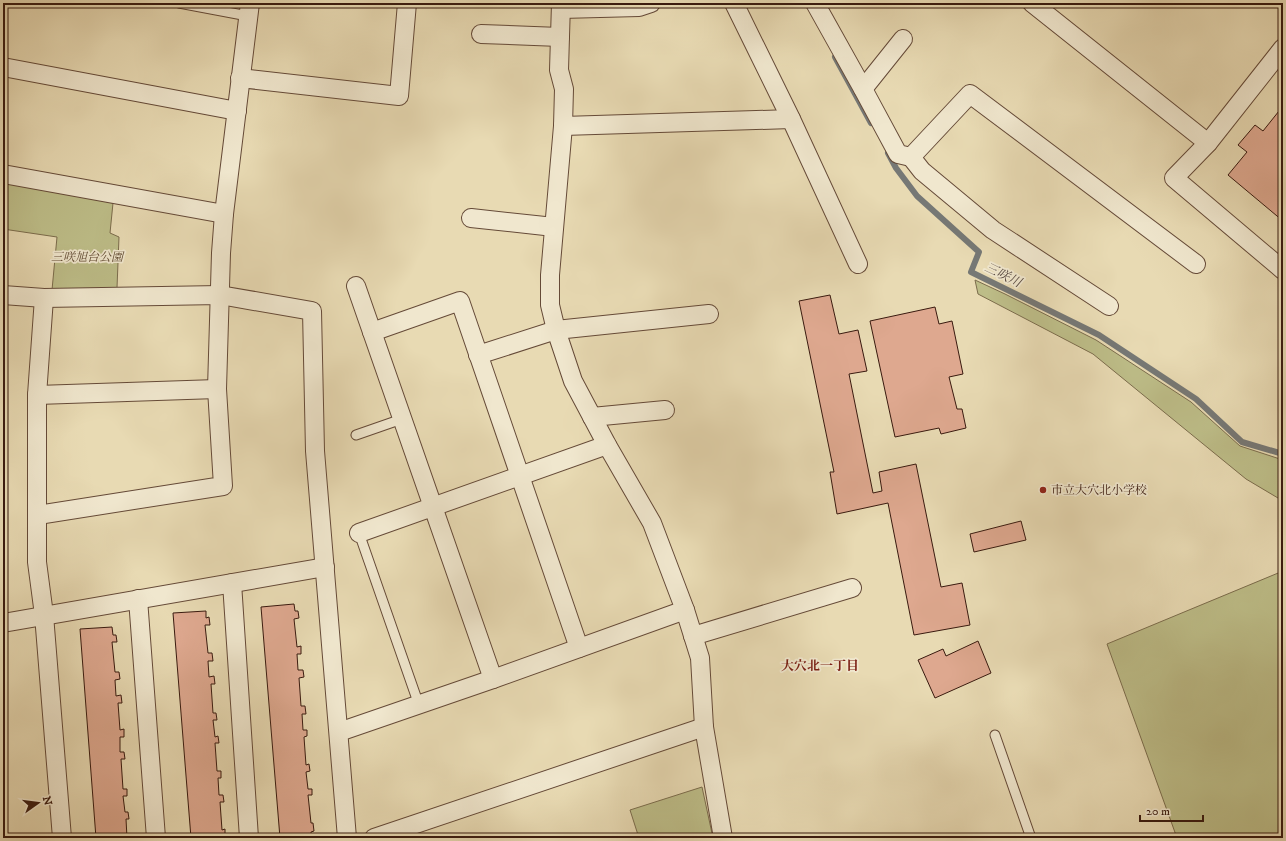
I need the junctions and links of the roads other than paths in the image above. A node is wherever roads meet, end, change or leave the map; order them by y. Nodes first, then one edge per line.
1 (179, 3) edge
2 (406, 3) edge
3 (651, 3) edge
4 (734, 3) edge
5 (1032, 3) edge
6 (561, 6) edge
7 (820, 6) edge
8 (249, 10) edge
9 (481, 34) dead end
10 (560, 37) junction
11 (903, 39) dead end
12 (1283, 48) edge
13 (3, 67) edge
14 (240, 78) junction
15 (863, 89) junction
16 (236, 111) junction
17 (791, 119) junction
18 (563, 126) junction
19 (1208, 143) junction
20 (911, 157) junction
21 (3, 174) edge
22 (224, 214) junction
23 (471, 218) dead end
24 (554, 227) junction
25 (858, 264) dead end
26 (1196, 264) dead end
27 (1283, 270) edge
28 (356, 286) dead end
29 (3, 295) edge
30 (220, 295) junction
31 (44, 298) junction
32 (1109, 306) dead end
33 (709, 314) dead end
34 (556, 330) junction
35 (372, 332) junction
36 (478, 355) junction
37 (218, 389) junction
38 (37, 395) junction
39 (665, 410) dead end
40 (592, 417) junction
41 (402, 419) junction
42 (356, 435) dead end
43 (607, 445) junction
44 (520, 476) junction
45 (433, 506) junction
46 (38, 515) junction
47 (359, 533) joint
48 (325, 566) junction
49 (232, 583) junction
50 (852, 588) dead end
51 (138, 599) junction
52 (685, 610) junction
53 (44, 616) junction
54 (3, 623) edge
55 (693, 636) junction
56 (579, 648) junction
57 (493, 679) junction
58 (419, 705) junction
59 (704, 727) junction
60 (339, 732) junction
61 (995, 735) dead end
62 (62, 838) edge
63 (156, 838) edge
64 (249, 838) edge
65 (347, 838) edge
66 (374, 838) edge
67 (723, 838) edge
68 (1031, 838) edge

1 - 8 lane
2 - 14 street
3 - 6 street
4 - 17 street
5 - 19 street
6 - 10 street
7 - 15 street
8 - 14 street
9 - 10 street
10 - 18 street
11 - 15 street
12 - 19 street
13 - 16 street
14 - 16 street
15 - 20 street
16 - 22 street
17 - 18 street
17 - 25 street
18 - 24 street
19 - 27 street
20 - 26 street
20 - 32 street
21 - 22 street
22 - 30 street
23 - 24 street
24 - 34 street
28 - 35 street
29 - 31 street
30 - 31 street
30 - 37 street
30 - 48 street
31 - 38 street
33 - 34 street
34 - 36 street
34 - 40 street
35 - 36 street
35 - 41 street
36 - 44 street
37 - 38 street
37 - 46 street
38 - 46 street
39 - 40 street
40 - 43 street
41 - 42 lane
41 - 45 street
43 - 44 street
43 - 52 street
44 - 45 street
44 - 56 street
45 - 47 street
45 - 57 street
46 - 53 street
47 - 58 lane
48 - 49 street
48 - 60 street
49 - 51 street
49 - 64 street
50 - 55 street
51 - 53 street
51 - 63 street
52 - 55 street
52 - 56 street
53 - 54 street
53 - 62 street
55 - 59 street
56 - 57 street
57 - 58 street
58 - 60 street
59 - 66 street
59 - 67 street
60 - 65 street
61 - 68 lane

